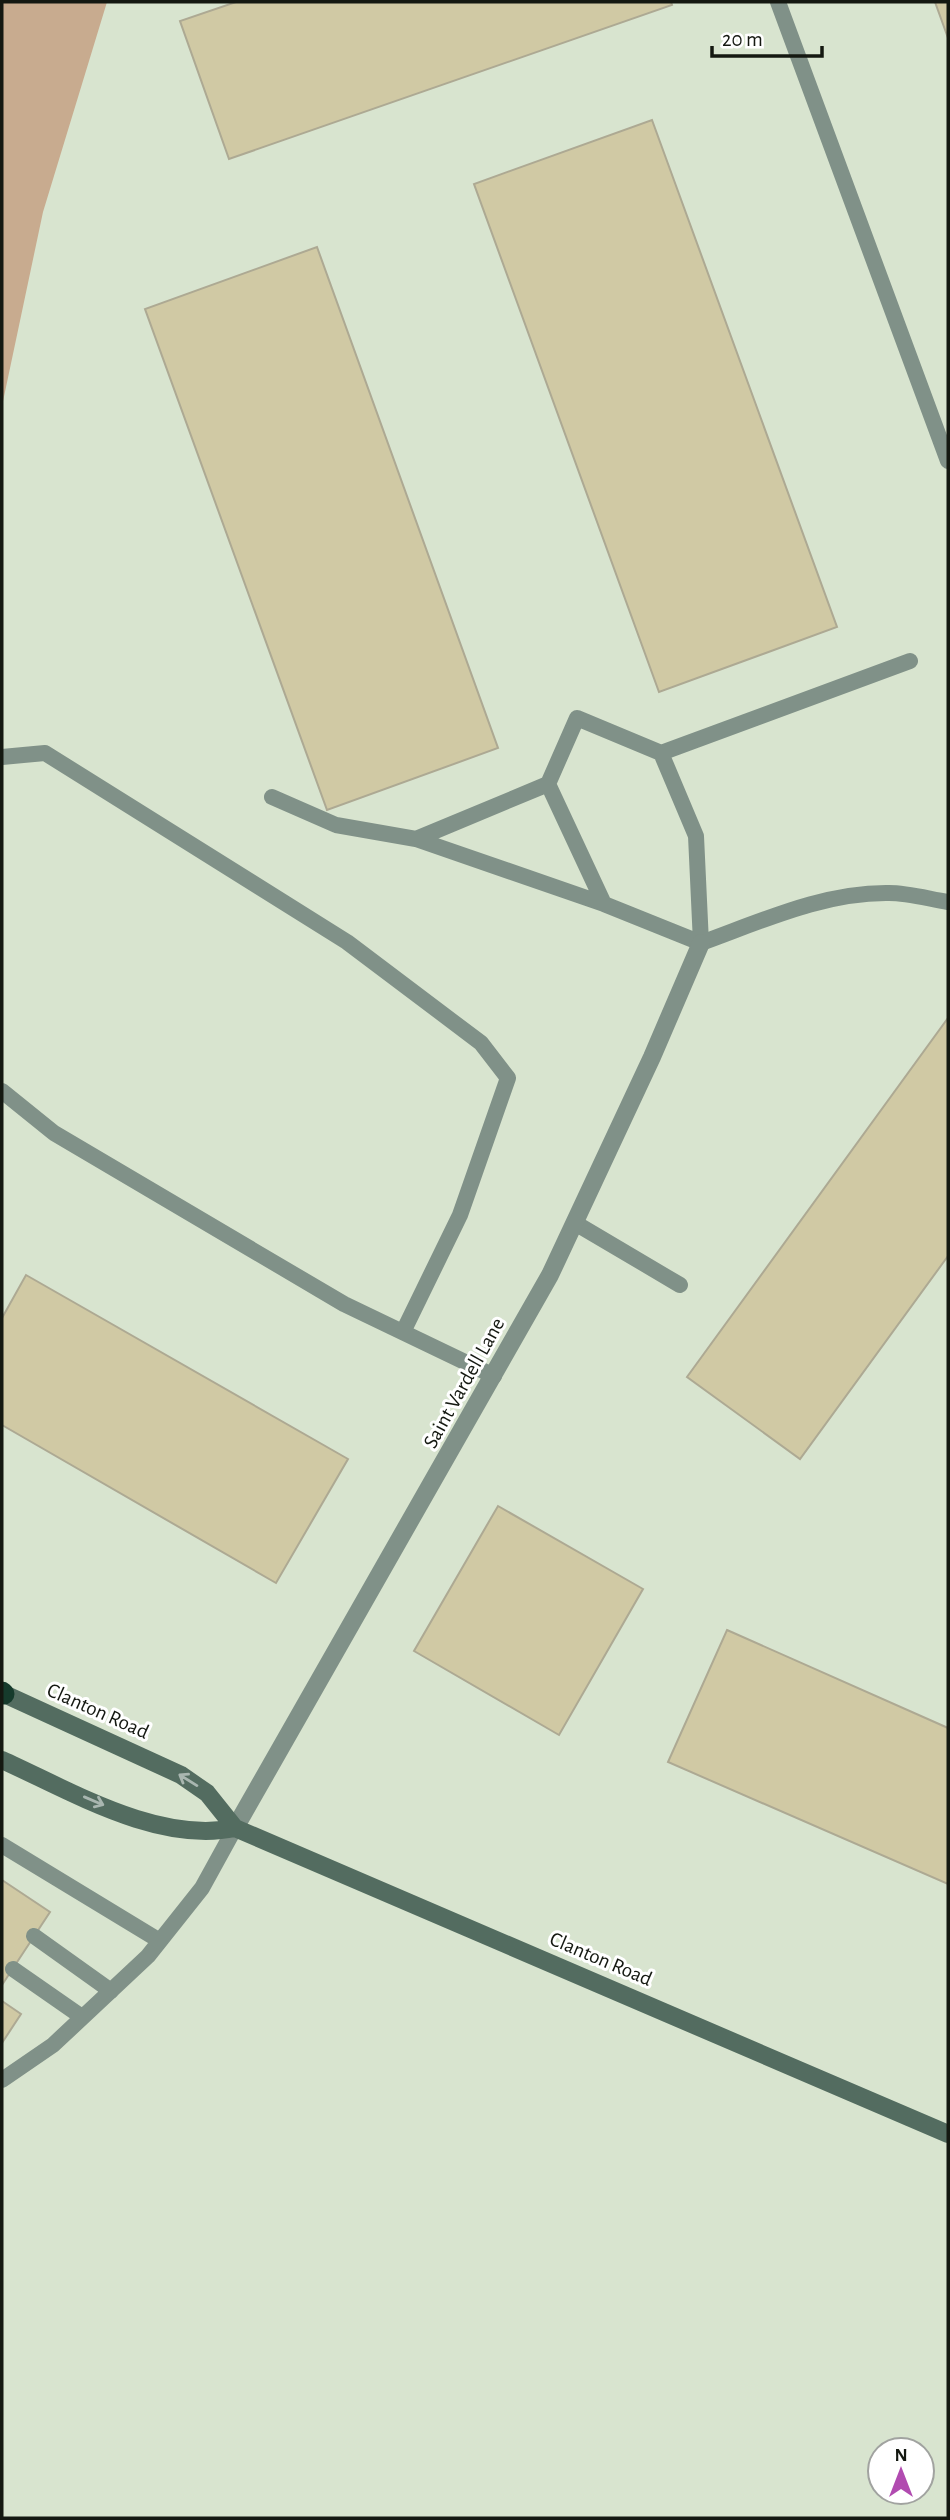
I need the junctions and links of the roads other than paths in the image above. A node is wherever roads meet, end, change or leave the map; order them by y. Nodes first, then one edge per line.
1 (778, 2) edge
2 (948, 461) edge
3 (910, 660) dead end
4 (662, 753) junction
5 (2, 757) edge
6 (548, 784) junction
7 (272, 797) dead end
8 (416, 839) junction
9 (948, 902) edge
10 (604, 904) junction
11 (701, 943) junction
12 (2, 1091) edge
13 (575, 1223) junction
14 (680, 1285) dead end
15 (403, 1332) junction
16 (494, 1376) junction
17 (2, 1693) edge
18 (2, 1760) edge
19 (235, 1828) junction
20 (2, 1845) edge
21 (34, 1936) dead end
22 (160, 1941) junction
23 (13, 1969) dead end
24 (111, 1991) junction
25 (82, 2018) junction
26 (2, 2080) edge
27 (948, 2133) edge

1 - 2 lane
3 - 4 lane
4 - 6 lane
4 - 11 lane
5 - 15 lane
6 - 8 lane
6 - 10 lane
7 - 8 lane
8 - 10 lane
9 - 11 lane
10 - 11 lane
11 - 13 street, Saint Vardell Lane
12 - 15 lane
13 - 14 lane
13 - 16 street, Saint Vardell Lane
15 - 16 lane
16 - 19 street, Saint Vardell Lane
19 -> 17 main road, Clanton Road
18 -> 19 main road, Clanton Road
19 - 22 lane
19 - 27 main road, Clanton Road
20 - 22 lane
21 - 24 lane
22 - 24 lane
23 - 25 lane
24 - 25 lane
25 - 26 lane

